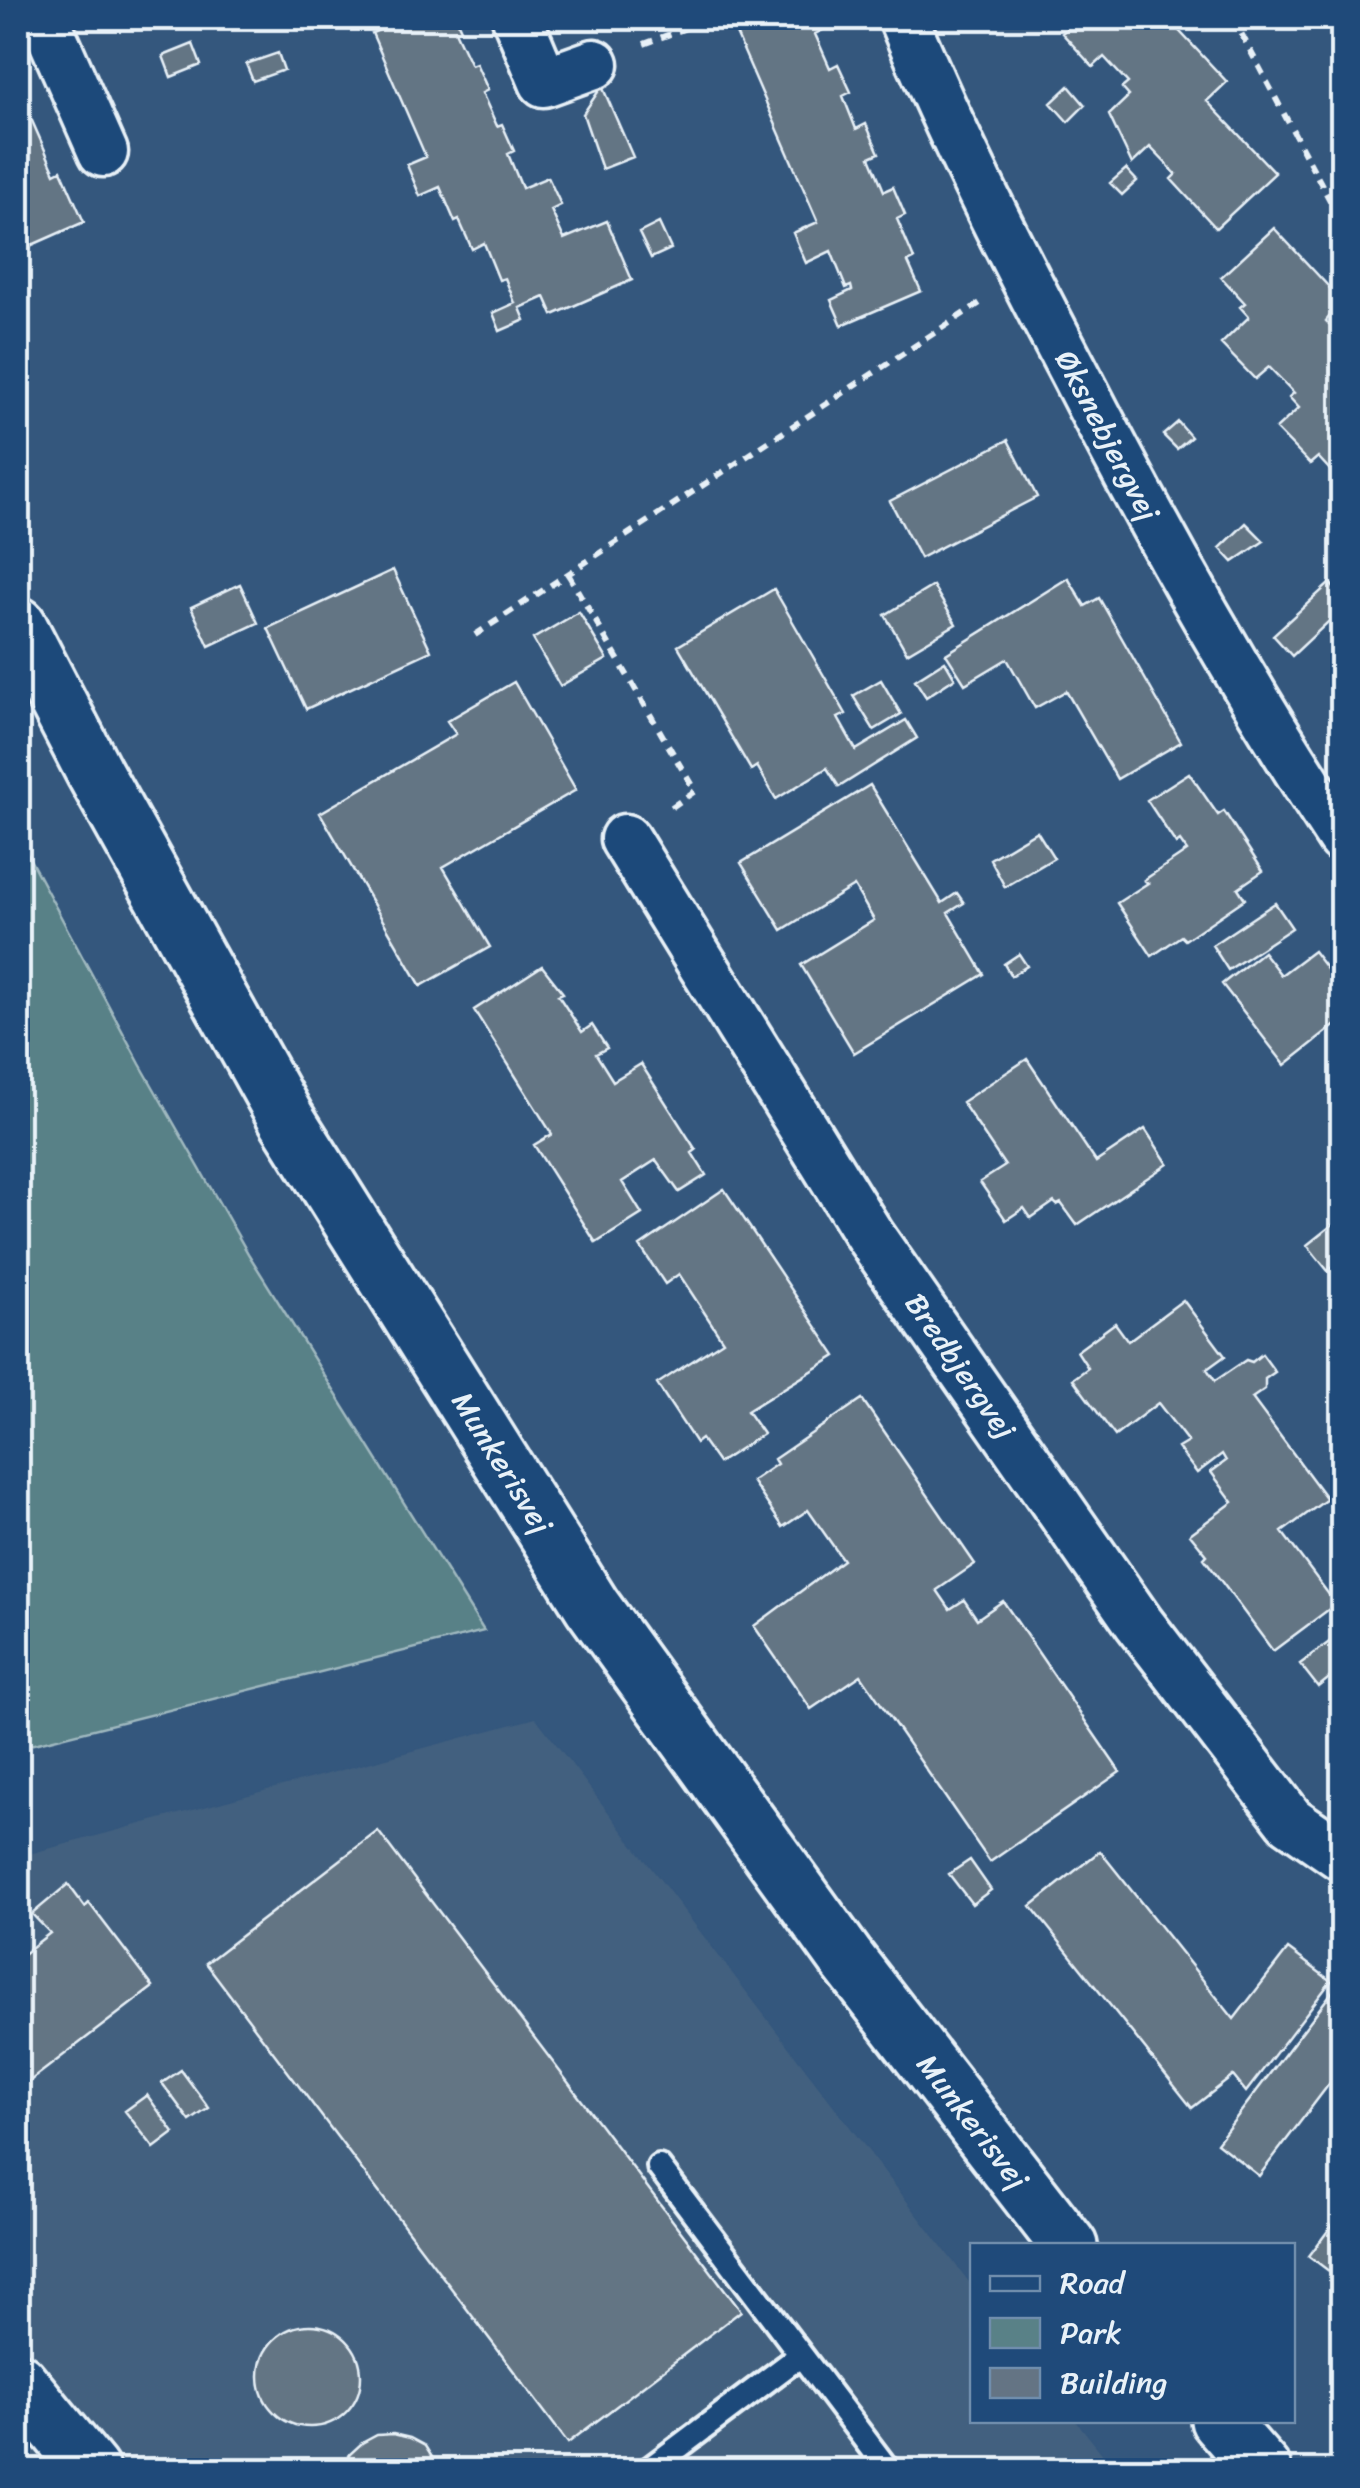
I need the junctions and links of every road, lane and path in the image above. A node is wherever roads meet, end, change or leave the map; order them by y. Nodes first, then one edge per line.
1 (44, 18) edge
2 (517, 18) edge
3 (712, 18) edge
4 (903, 18) edge
5 (1233, 18) edge
6 (594, 64) joint
7 (103, 152) dead end
8 (1342, 224) edge
9 (1023, 275) junction
10 (568, 574) junction
11 (18, 625) edge
12 (475, 635) dead end
13 (1342, 838) edge
14 (625, 839) joint
15 (1342, 1856) edge
16 (660, 2167) dead end
17 (1067, 2243) edge
18 (801, 2356) junction
19 (18, 2381) edge
20 (1222, 2423) edge
21 (91, 2470) edge
22 (648, 2470) edge
23 (888, 2470) edge
24 (1263, 2470) edge

1 - 7 street
2 - 6 street
3 - 6 path
4 - 9 street, Øksnebjergvej
5 - 8 path
9 - 10 path
9 - 13 street, Øksnebjergvej
10 - 12 path
10 - 14 path
11 - 17 main road, Munkerisvej
14 - 15 street, Bredbjergvej
16 - 18 lane
18 - 22 lane
18 - 23 lane
19 - 21 main road
20 - 24 main road

